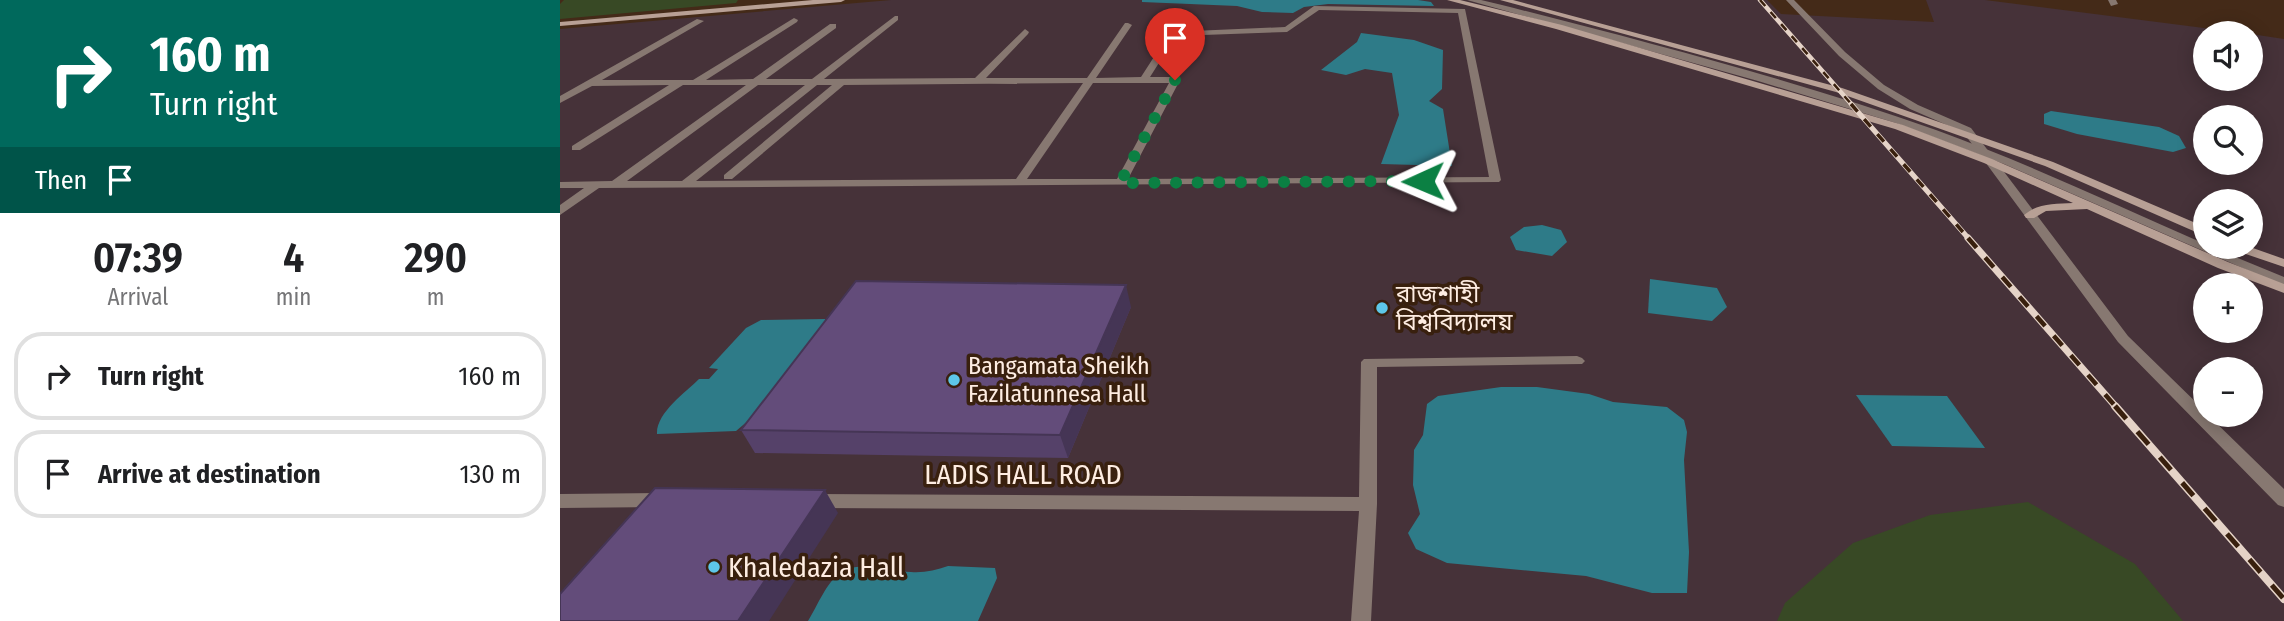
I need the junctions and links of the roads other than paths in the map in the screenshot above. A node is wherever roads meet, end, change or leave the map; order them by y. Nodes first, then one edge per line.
1 (807, 0) edge
2 (841, 0) edge
3 (1451, 0) edge
4 (1471, 0) edge
5 (1488, 0) edge
6 (1504, 0) edge
7 (1790, 0) edge
8 (895, 18) dead end
9 (794, 20) dead end
10 (700, 21) dead end
11 (560, 23) edge
12 (1128, 25) dead end
13 (833, 26) dead end
14 (1025, 32) dead end
15 (1090, 80) junction
16 (1144, 80) junction
17 (978, 81) junction
18 (695, 82) junction
19 (755, 82) junction
20 (815, 82) junction
21 (841, 82) junction
22 (590, 83) junction
23 (681, 83) junction
24 (560, 100) edge
25 (1970, 134) junction
26 (576, 148) dead end
27 (1988, 162) junction
28 (728, 177) dead end
29 (1019, 183) junction
30 (1120, 183) junction
31 (685, 184) junction
32 (560, 185) edge
33 (596, 185) junction
34 (614, 185) junction
35 (2101, 209) junction
36 (560, 211) edge
37 (2030, 215) junction
38 (2193, 227) edge
39 (2193, 236) edge
40 (2263, 256) edge
41 (2246, 259) edge
42 (2284, 264) edge
43 (2284, 274) edge
44 (2284, 282) edge
45 (2284, 289) edge
46 (1577, 361) dead end
47 (681, 500) edge
48 (2284, 500) edge
49 (560, 501) edge
50 (791, 501) edge
51 (1368, 504) junction
52 (1361, 621) edge

1 - 11 main road
2 - 11 main road
3 - 27 main road
4 - 44 street
5 - 39 street
6 - 25 main road
7 - 25 street
8 - 20 street
9 - 18 street
10 - 22 street
12 - 15 street
13 - 19 street
14 - 17 street
15 - 16 street
15 - 17 street
15 - 29 street
16 - 30 street
16 - 30 street
17 - 21 street
18 - 19 street
18 - 23 street
19 - 20 street
19 - 34 street
20 - 21 street
20 - 31 street
21 - 28 street
22 - 23 street
22 - 24 street
23 - 26 street
25 - 27 street
25 - 38 main road
27 - 35 main road
27 - 37 street
29 - 30 street
29 - 31 street
31 - 34 street
32 - 33 street
33 - 34 street
33 - 36 street
35 - 37 main road
35 - 45 main road
37 - 48 street
40 - 42 main road
41 - 43 street
46 - 51 street
47 - 49 street
50 - 51 street, LADIS HALL ROAD
51 - 52 street

